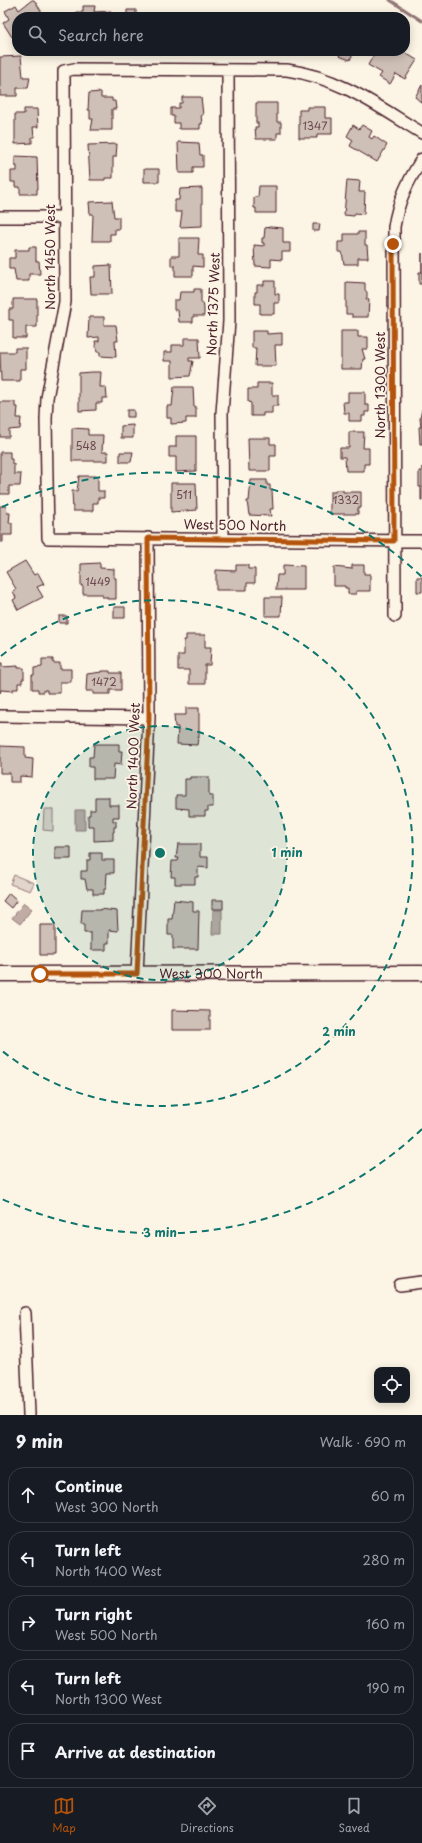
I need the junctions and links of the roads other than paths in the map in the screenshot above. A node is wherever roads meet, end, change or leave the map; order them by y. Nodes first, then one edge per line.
1 (228, 70) junction
2 (422, 133) edge
3 (422, 159) edge
4 (0, 217) edge
5 (64, 217) junction
6 (48, 538) joint
7 (148, 538) junction
8 (223, 539) junction
9 (422, 540) edge
10 (394, 541) junction
11 (395, 616) dead end
12 (0, 716) edge
13 (149, 718) junction
14 (0, 974) edge
15 (137, 974) junction
16 (422, 974) edge
17 (422, 1282) edge
18 (400, 1285) dead end
19 (25, 1313) dead end
20 (29, 1415) edge

1 - 2 street
1 - 5 street, North 1450 West
1 - 8 street, North 1375 West
3 - 10 street, North 1300 West
4 - 5 street
5 - 6 street, North 1450 West
6 - 7 street, West 500 North
7 - 8 street, West 500 North
7 - 13 street, North 1400 West
8 - 10 street, West 500 North
9 - 10 street, West 500 North
10 - 11 street, North 1300 West
12 - 13 street
13 - 15 street, North 1400 West
14 - 15 street, West 300 North
15 - 16 street, West 300 North
17 - 18 street
19 - 20 street

